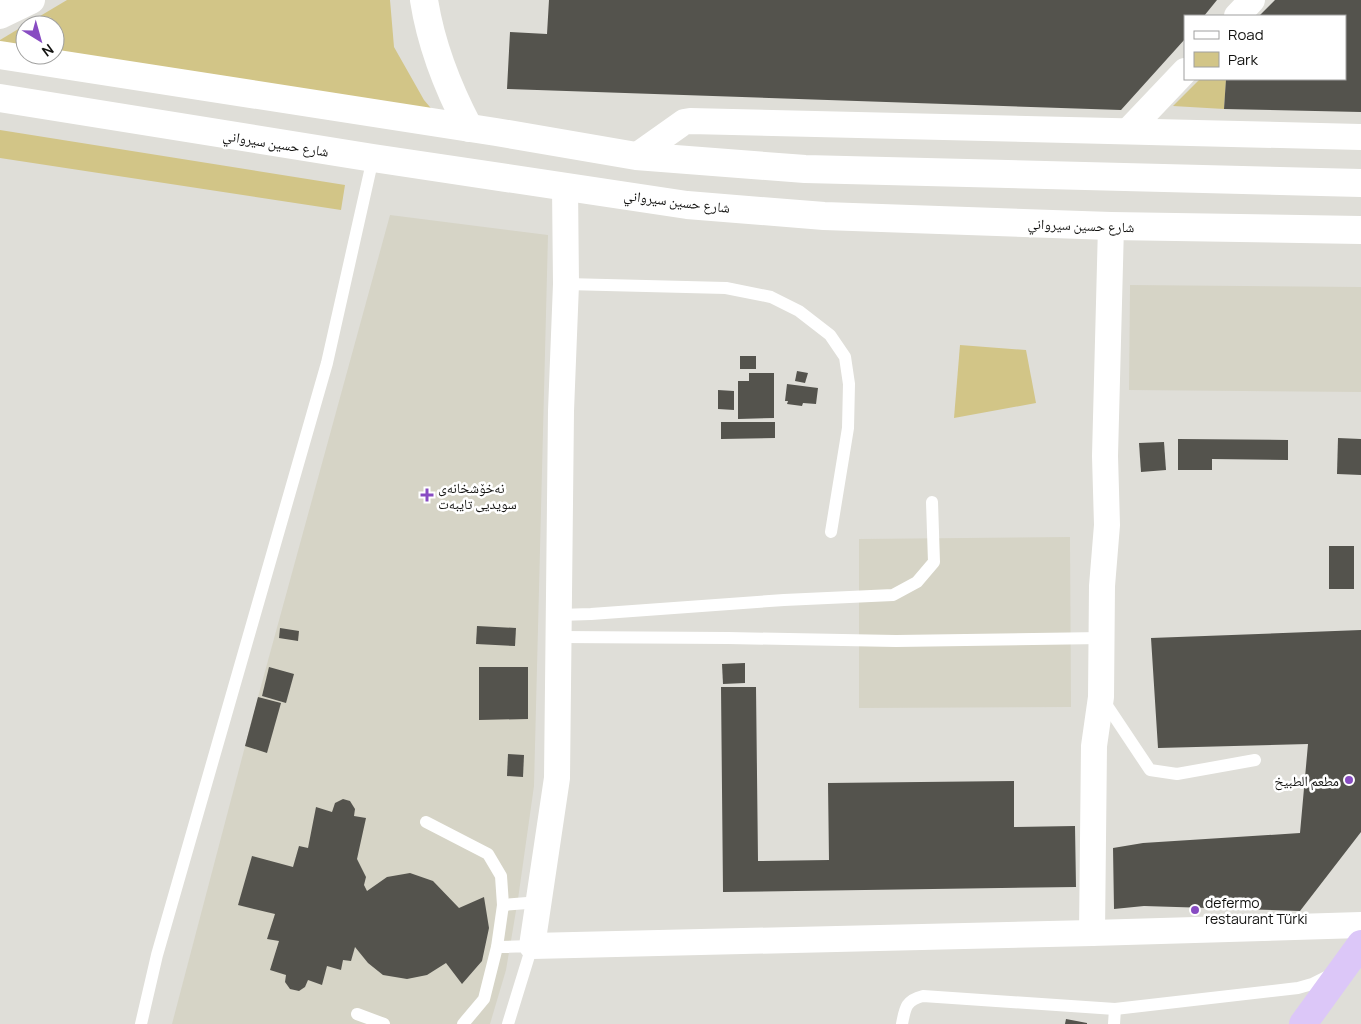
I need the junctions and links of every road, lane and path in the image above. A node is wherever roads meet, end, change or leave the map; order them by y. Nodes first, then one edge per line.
1 (31, 0) edge
2 (424, 0) edge
3 (1252, 0) edge
4 (0, 15) edge
5 (1238, 15) edge
6 (0, 55) edge
7 (1184, 73) edge
8 (0, 98) edge
9 (469, 128) junction
10 (1128, 131) junction
11 (496, 132) junction
12 (1361, 138) edge
13 (636, 156) junction
14 (373, 158) junction
15 (494, 176) junction
16 (1361, 183) edge
17 (565, 187) junction
18 (1111, 226) junction
19 (1361, 230) edge
20 (566, 284) junction
21 (932, 502) dead end
22 (831, 532) dead end
23 (559, 626) junction
24 (1102, 638) junction
25 (1101, 697) junction
26 (1254, 760) dead end
27 (426, 822) dead end
28 (540, 902) junction
29 (503, 905) junction
30 (1361, 925) edge
31 (1092, 933) junction
32 (532, 946) junction
33 (497, 947) junction
34 (1355, 952) edge
35 (1115, 1009) junction
36 (357, 1014) dead end
37 (1304, 1021) edge
38 (141, 1024) edge
39 (384, 1024) edge
40 (463, 1024) edge
41 (508, 1024) edge
42 (902, 1024) edge
43 (1114, 1024) edge

1 - 4 street
2 - 9 street
3 - 5 street
6 - 9 street
7 - 10 street
8 - 14 street, شارع حسين سيرواني
9 - 11 street
10 - 12 street
10 - 13 street
11 - 13 street
11 - 15 street
13 - 16 street
14 - 15 street, شارع حسين سيرواني
14 - 38 lane
15 - 17 street, شارع حسين سيرواني
17 - 18 street, شارع حسين سيرواني
17 - 20 street
18 - 19 street, شارع حسين سيرواني
18 - 24 street
20 - 22 lane
20 - 23 street
21 - 23 lane
23 - 24 lane
23 - 28 street
24 - 25 street
25 - 26 lane
25 - 31 street
27 - 29 lane
28 - 29 lane
28 - 32 street
29 - 33 lane
30 - 31 street
31 - 32 street
32 - 33 lane
32 - 41 lane
33 - 40 lane
34 - 35 lane
34 - 37 highway
35 - 42 lane
35 - 43 lane
36 - 39 lane

